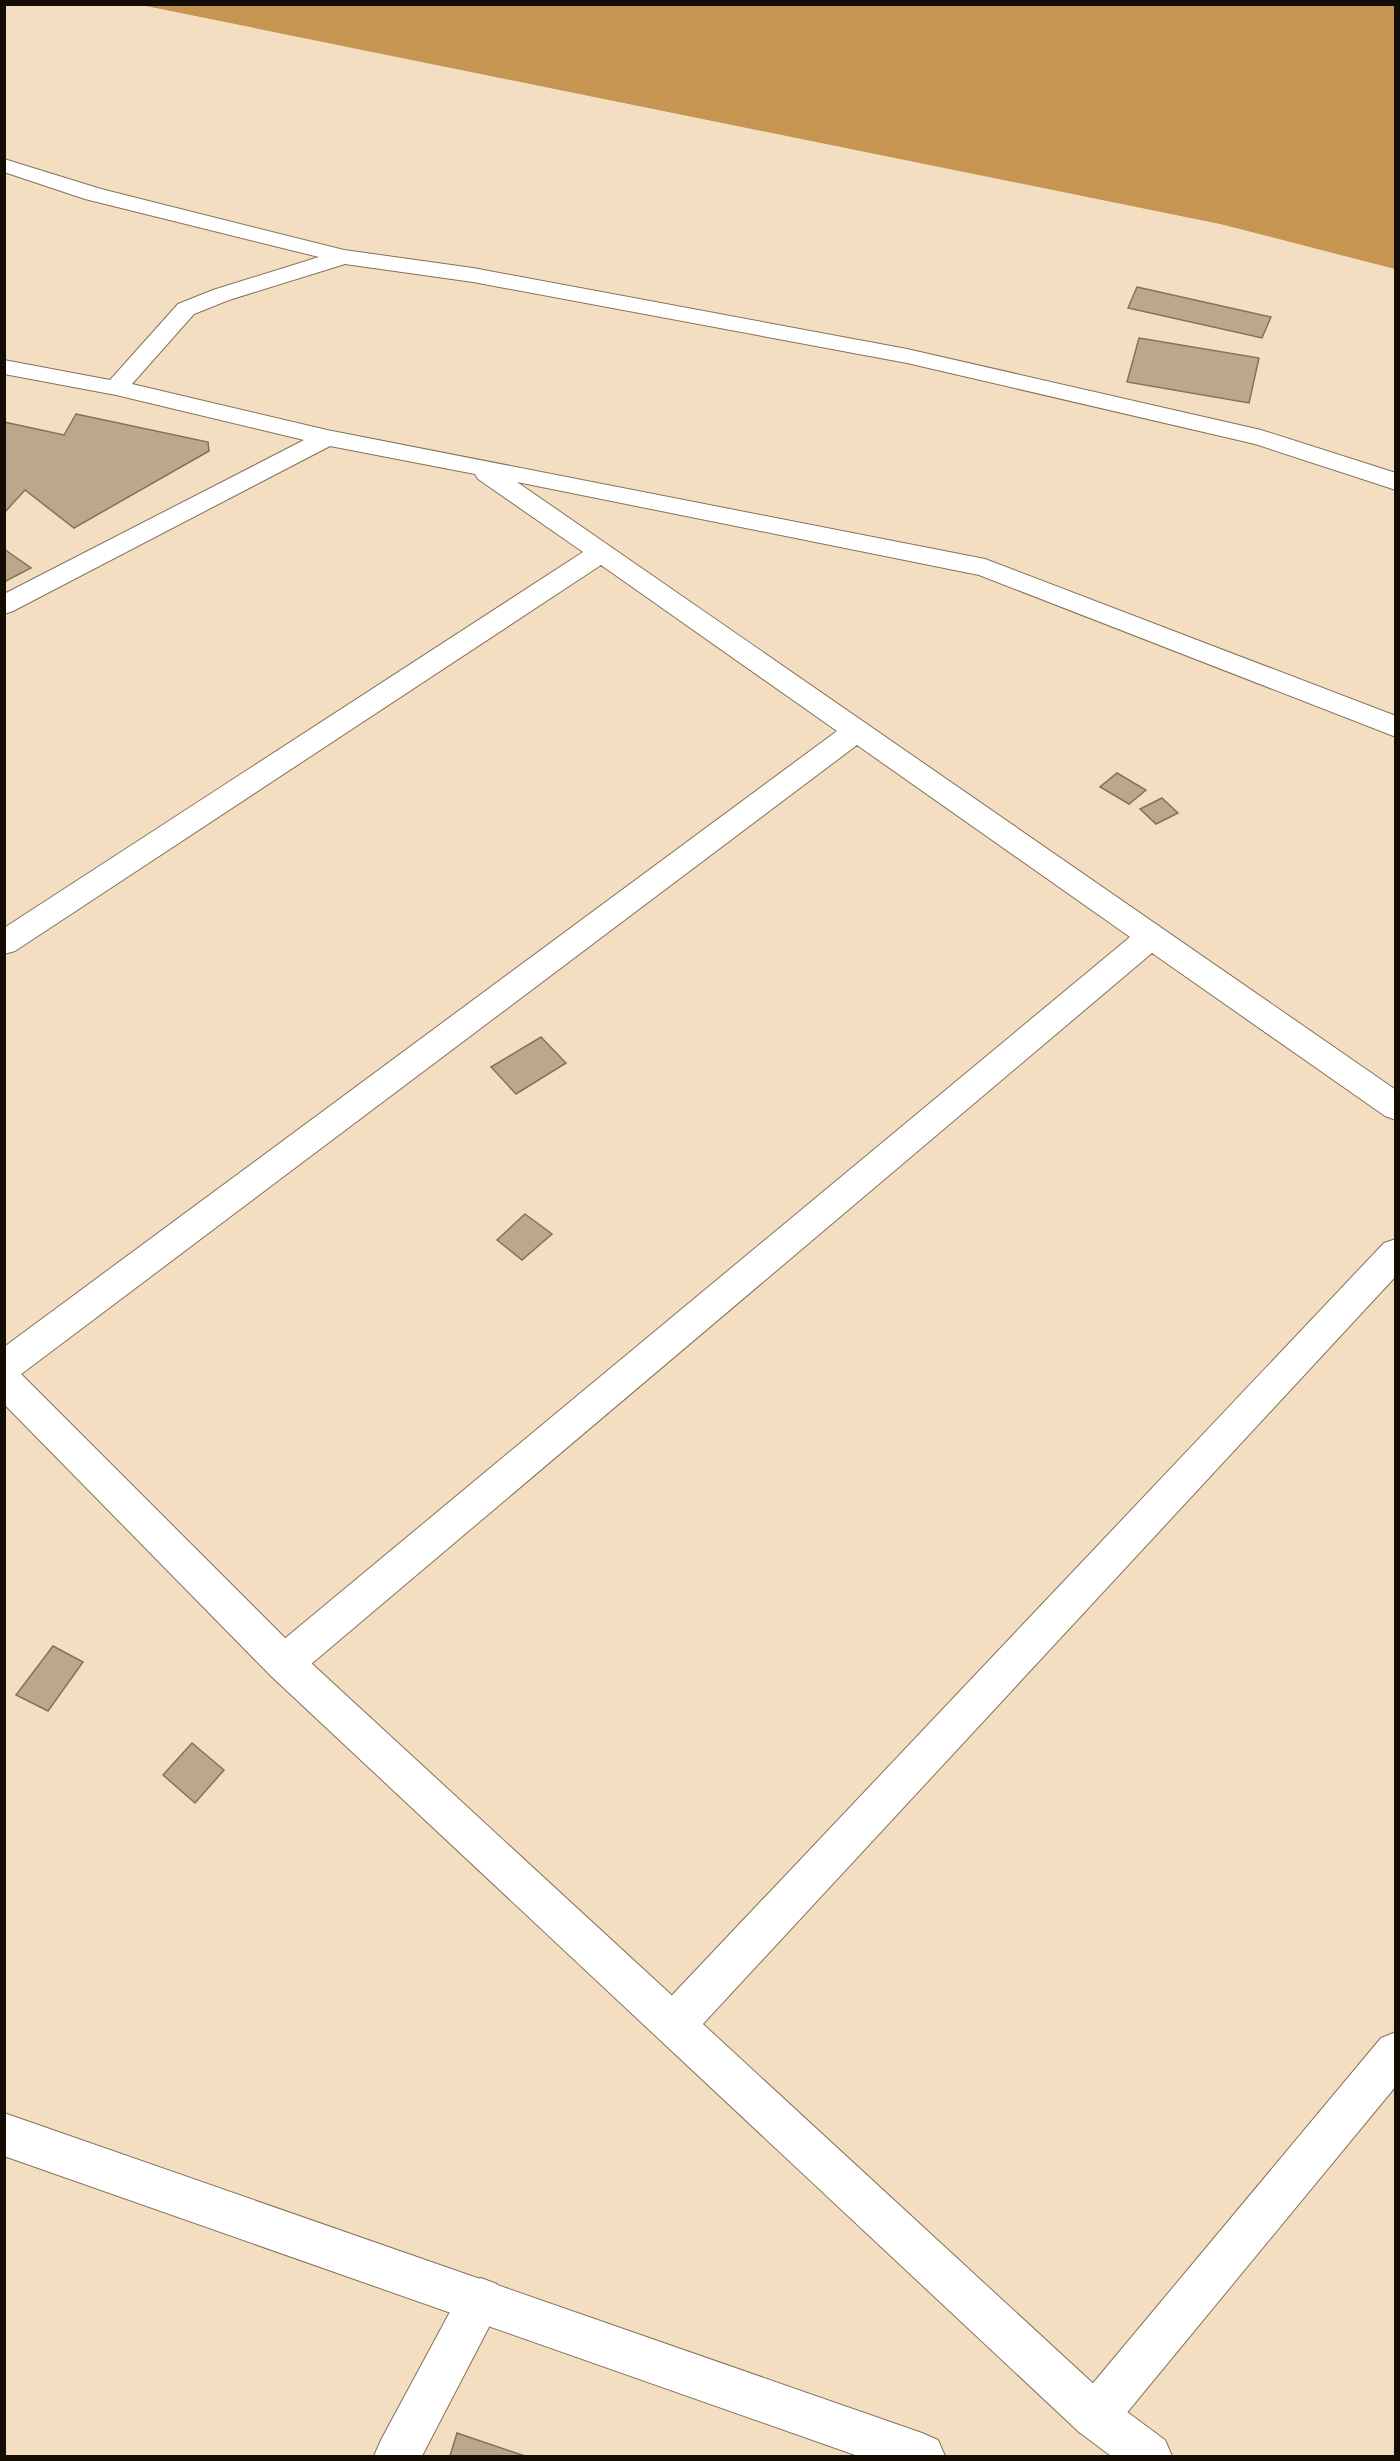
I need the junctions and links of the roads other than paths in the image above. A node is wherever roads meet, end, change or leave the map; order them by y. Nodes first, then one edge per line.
1 (4, 165) edge
2 (344, 257) junction
3 (4, 367) edge
4 (116, 388) junction
5 (327, 438) junction
6 (477, 466) junction
7 (1395, 482) edge
8 (600, 553) junction
9 (4, 605) edge
10 (1395, 727) edge
11 (856, 731) junction
12 (1151, 937) junction
13 (4, 943) edge
14 (1395, 1107) edge
15 (1395, 1253) edge
16 (4, 1367) edge
17 (4, 1380) edge
18 (284, 1663) junction
19 (674, 2024) junction
20 (1395, 2053) edge
21 (4, 2134) edge
22 (481, 2300) junction
23 (1095, 2416) junction
24 (397, 2457) edge
25 (922, 2457) edge
26 (1149, 2457) edge

1 - 2 street
2 - 4 street
2 - 7 street
3 - 4 street
4 - 5 street
5 - 6 street
5 - 9 street
6 - 8 street
6 - 10 street
8 - 11 street
8 - 13 street
11 - 12 street
11 - 16 street
12 - 14 street
12 - 18 street
15 - 19 street
17 - 18 street
18 - 19 street
19 - 23 street
20 - 23 street
21 - 22 street
22 - 24 street
22 - 25 street
23 - 26 street

